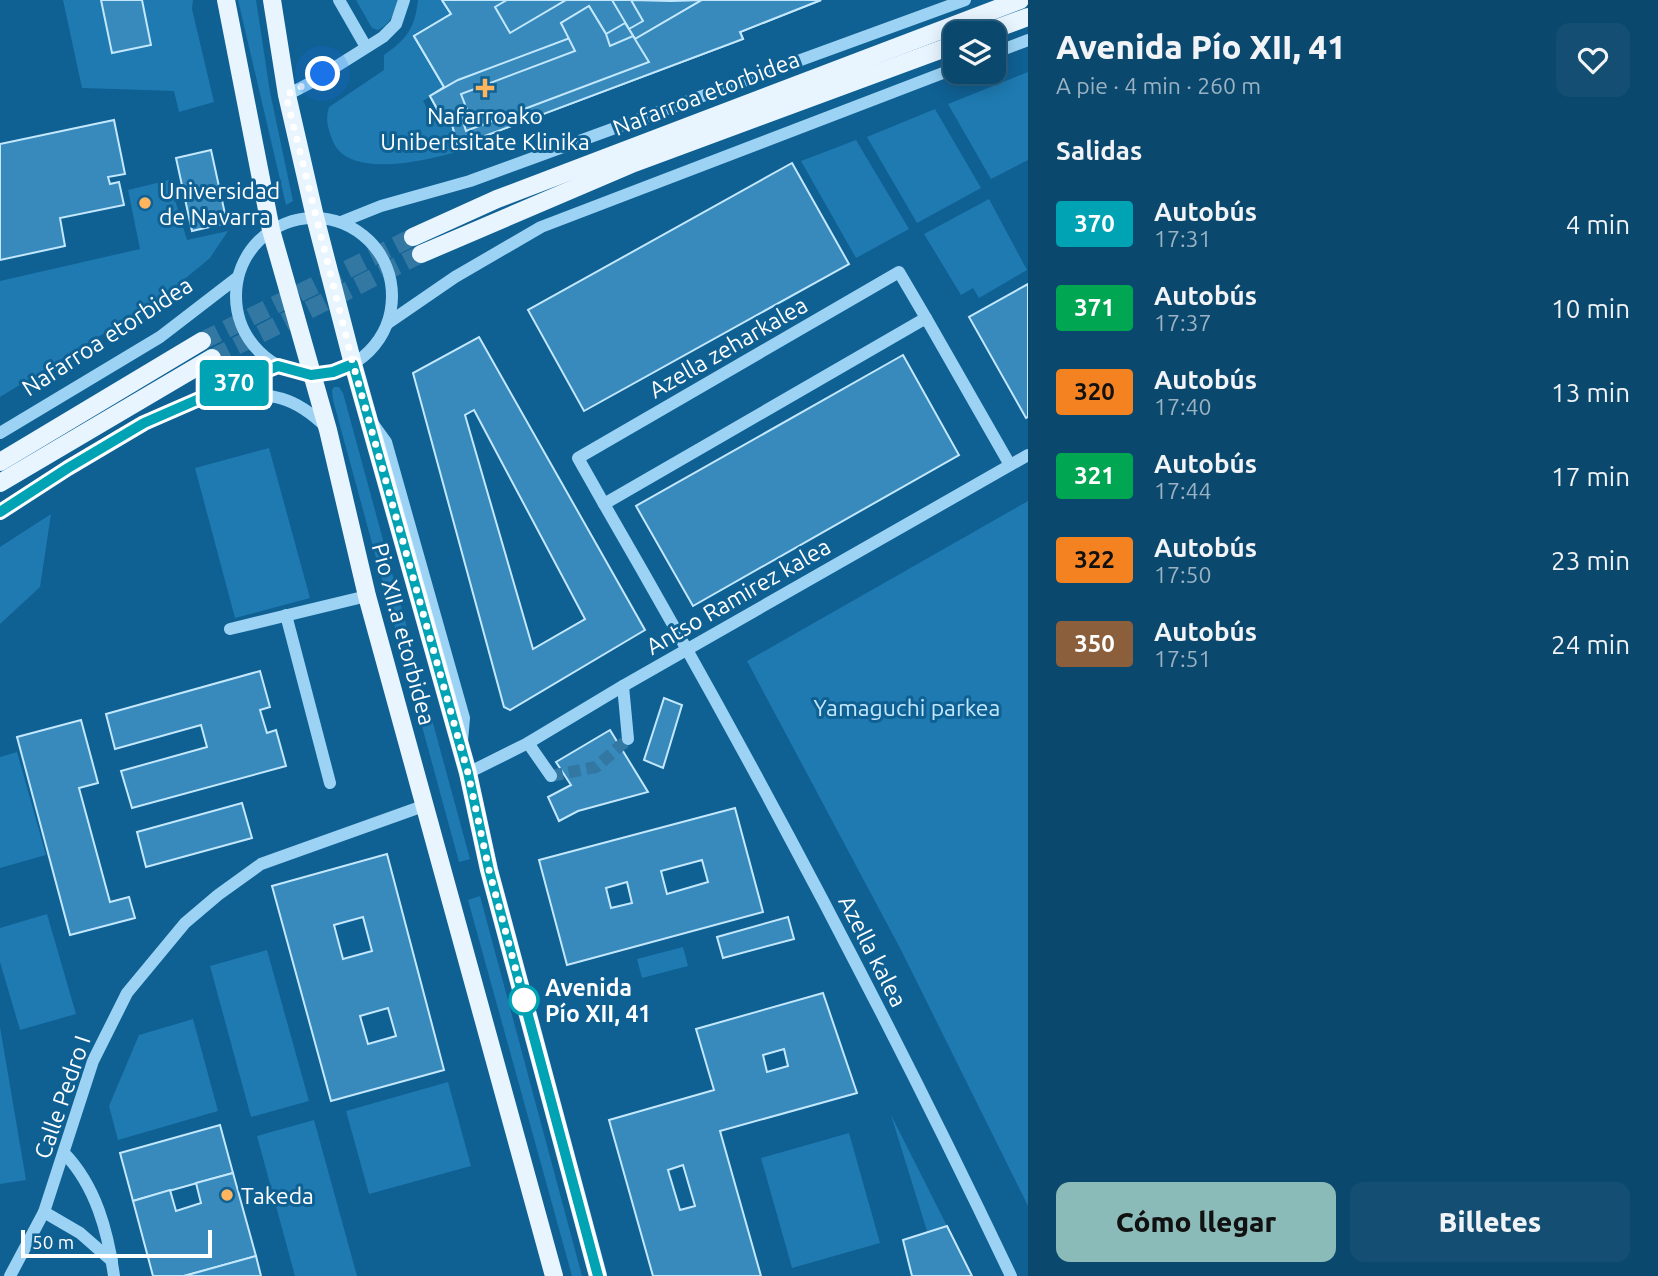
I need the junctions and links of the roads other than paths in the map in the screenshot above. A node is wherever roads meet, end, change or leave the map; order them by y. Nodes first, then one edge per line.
1 (226, 0) edge
2 (272, 0) edge
3 (340, 0) edge
4 (404, 0) edge
5 (953, 0) edge
6 (965, 0) edge
7 (1020, 0) edge
8 (940, 9) junction
9 (1028, 17) edge
10 (1006, 25) edge
11 (1028, 40) edge
12 (366, 47) junction
13 (943, 49) edge
14 (1006, 49) edge
15 (943, 73) edge
16 (286, 95) junction
17 (315, 217) junction
18 (341, 222) junction
19 (271, 230) junction
20 (413, 237) tunnel mouth
21 (421, 254) tunnel mouth
22 (238, 277) junction
23 (926, 318) junction
24 (388, 323) junction
25 (202, 341) tunnel mouth
26 (212, 358) tunnel mouth
27 (353, 364) junction
28 (278, 366) junction
29 (311, 375) junction
30 (208, 394) junction
31 (328, 430) junction
32 (0, 433) edge
33 (1028, 455) edge
34 (0, 462) edge
35 (1010, 465) junction
36 (0, 483) edge
37 (604, 504) junction
38 (0, 512) edge
39 (367, 596) junction
40 (285, 615) junction
41 (230, 629) dead end
42 (688, 649) junction
43 (623, 686) junction
44 (628, 739) dead end
45 (528, 743) junction
46 (468, 773) junction
47 (551, 776) dead end
48 (330, 783) dead end
49 (426, 805) junction
50 (64, 1153) junction
51 (44, 1212) junction
52 (112, 1262) junction
53 (10, 1276) edge
54 (114, 1276) edge
55 (554, 1276) edge
56 (598, 1276) edge
57 (1012, 1276) edge

1 - 19 main road, Pio XII.a etorbidea
2 - 16 main road, Pio XII.a etorbidea
3 - 12 street
4 - 12 street
5 - 8 street, Nafarroa etorbidea
6 - 8 street, Nafarroa etorbidea
7 - 20 main road, Nafarroa etorbidea
8 - 18 street, Nafarroa etorbidea
9 - 10 main road
11 - 14 street
12 - 16 street
13 - 21 main road, Nafarroa etorbidea
15 - 24 street
16 - 17 main road, Pio XII.a etorbidea
17 - 18 street
17 - 19 street
17 - 27 main road, Pio XII.a etorbidea
18 - 24 street
19 - 22 street
19 - 29 main road, Pio XII.a etorbidea
22 - 28 street
22 - 32 street, Nafarroa etorbidea
23 - 35 street, Azella zeharkalea
23 - 37 street
23 - 37 street, Azella zeharkalea
24 - 27 street
25 - 34 main road
26 - 36 main road
27 - 29 street
27 - 46 main road, Pio XII.a etorbidea
28 - 29 street
28 - 30 street
29 - 31 main road, Pio XII.a etorbidea
30 - 31 street
30 - 38 street
31 - 39 main road, Pio XII.a etorbidea
33 - 35 street, Antso Ramirez kalea
35 - 42 street, Antso Ramirez kalea
37 - 42 street, Azella zeharkalea
39 - 40 street
39 - 49 main road, Pio XII.a etorbidea
40 - 41 street
40 - 48 street
42 - 43 street, Antso Ramirez kalea
42 - 57 street, Azella kalea
43 - 44 street
43 - 45 street, Antso Ramirez kalea
45 - 46 street, Antso Ramirez kalea
45 - 47 street
46 - 56 main road, Pio XII.a etorbidea
49 - 50 street, Calle Pedro I
49 - 55 main road, Pio XII.a etorbidea
50 - 51 street, Calle Pedro I
50 - 52 street
51 - 52 street
51 - 53 street, Calle Pedro I
52 - 54 street

